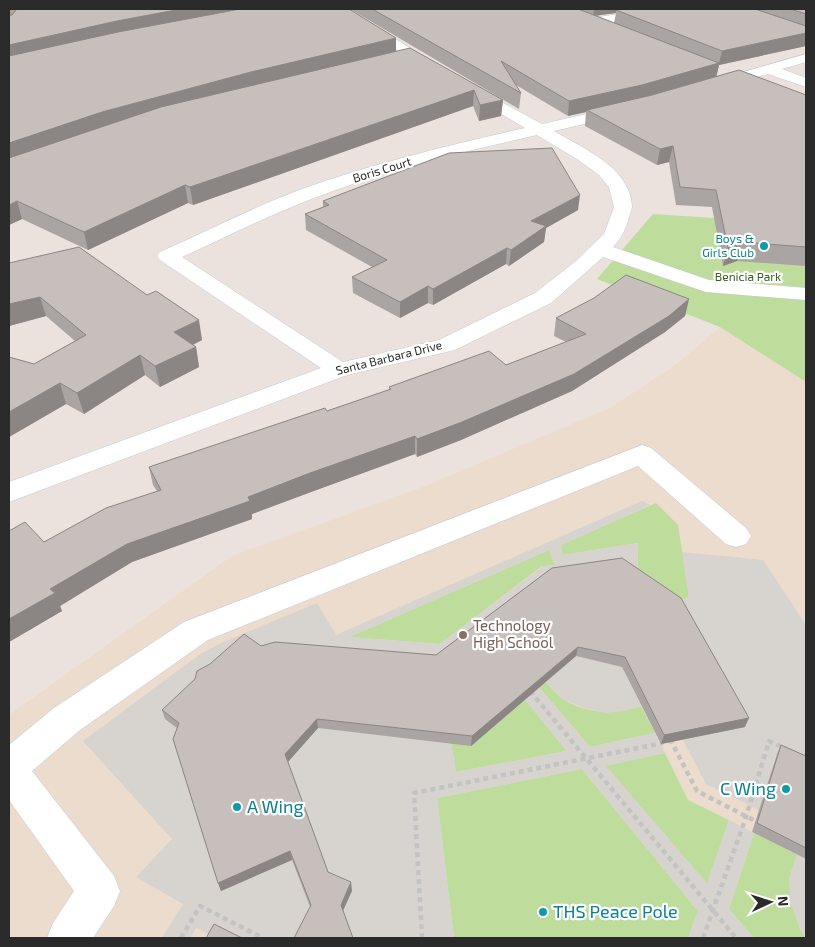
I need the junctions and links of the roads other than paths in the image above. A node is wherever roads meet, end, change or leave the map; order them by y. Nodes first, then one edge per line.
1 (339, 9) edge
2 (673, 9) edge
3 (620, 33) edge
4 (806, 58) edge
5 (768, 69) junction
6 (712, 70) edge
7 (733, 78) junction
8 (806, 83) edge
9 (756, 87) edge
10 (702, 88) edge
11 (635, 108) edge
12 (540, 130) junction
13 (599, 250) junction
14 (806, 294) edge
15 (339, 370) junction
16 (9, 492) edge
17 (736, 536) dead end
18 (9, 768) edge
19 (68, 938) edge

1 - 12 street, Santa Barbara Drive
2 - 3 street
4 - 5 street
5 - 7 street
5 - 8 street
6 - 7 street
7 - 9 street
7 - 10 street
11 - 12 street, Boris Court
12 - 13 street, Santa Barbara Drive
12 - 15 street, Boris Court
13 - 14 street
13 - 15 street, Santa Barbara Drive
15 - 16 street, Santa Barbara Drive
17 - 18 street
18 - 19 street

